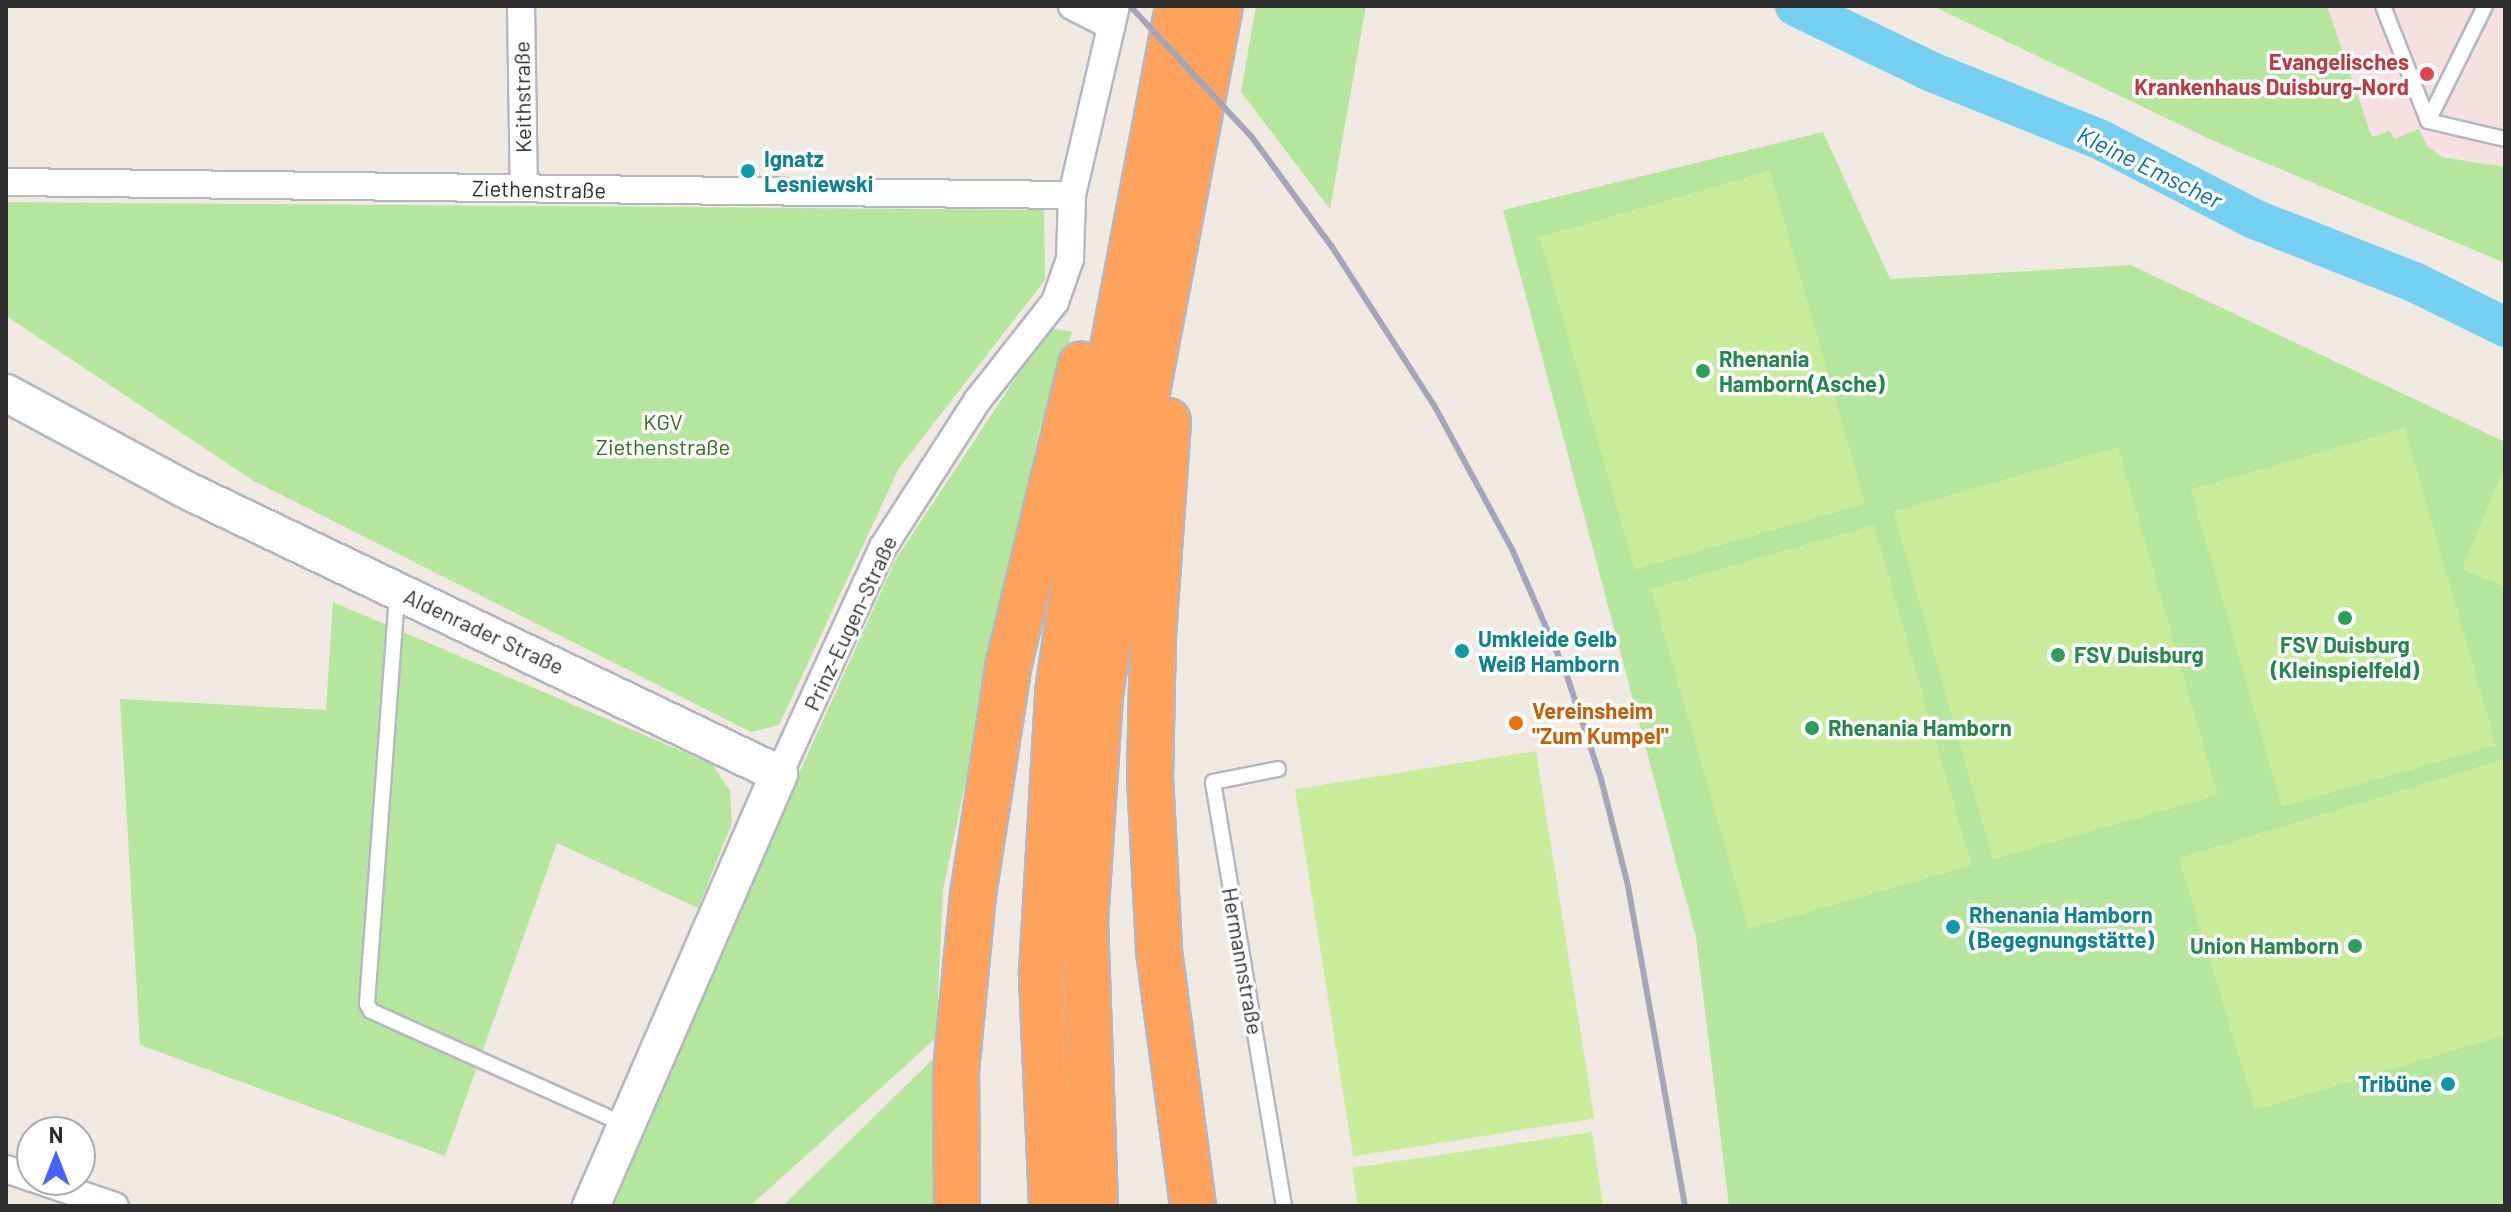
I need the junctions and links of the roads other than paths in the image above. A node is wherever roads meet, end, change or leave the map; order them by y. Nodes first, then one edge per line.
1 (521, 6) edge
2 (1072, 6) edge
3 (1178, 6) edge
4 (1220, 6) edge
5 (2383, 6) edge
6 (2485, 6) edge
7 (1113, 16) edge
8 (2428, 121) junction
9 (1154, 130) junction
10 (2505, 139) edge
11 (1191, 167) junction
12 (6, 182) edge
13 (524, 188) junction
14 (1072, 195) junction
15 (6, 371) edge
16 (6, 393) edge
17 (186, 490) junction
18 (398, 590) junction
19 (1278, 769) dead end
20 (779, 774) junction
21 (626, 1125) junction
22 (85, 1196) edge
23 (115, 1206) edge
24 (591, 1206) edge
25 (957, 1206) edge
26 (1052, 1206) edge
27 (1095, 1206) edge
28 (1193, 1206) edge
29 (1284, 1206) edge

1 - 13 street, Keithstraße
2 - 7 street
3 - 9 highway
4 - 11 highway
5 - 8 lane
6 - 8 lane
7 - 14 street, Prinz-Eugen-Straße
8 - 10 lane
9 - 25 highway
9 - 26 highway
11 - 27 highway
11 - 28 highway
12 - 13 street, Ziethenstraße
13 - 14 street, Ziethenstraße
14 - 20 street, Prinz-Eugen-Straße
15 - 17 street, Aldenrader Straße
16 - 17 street, Aldenrader Straße
17 - 18 street, Aldenrader Straße
18 - 20 street, Aldenrader Straße
18 - 21 lane
19 - 29 lane, Hermannstraße
20 - 21 street, Prinz-Eugen-Straße
21 - 24 street, Prinz-Eugen-Straße
22 - 23 street

